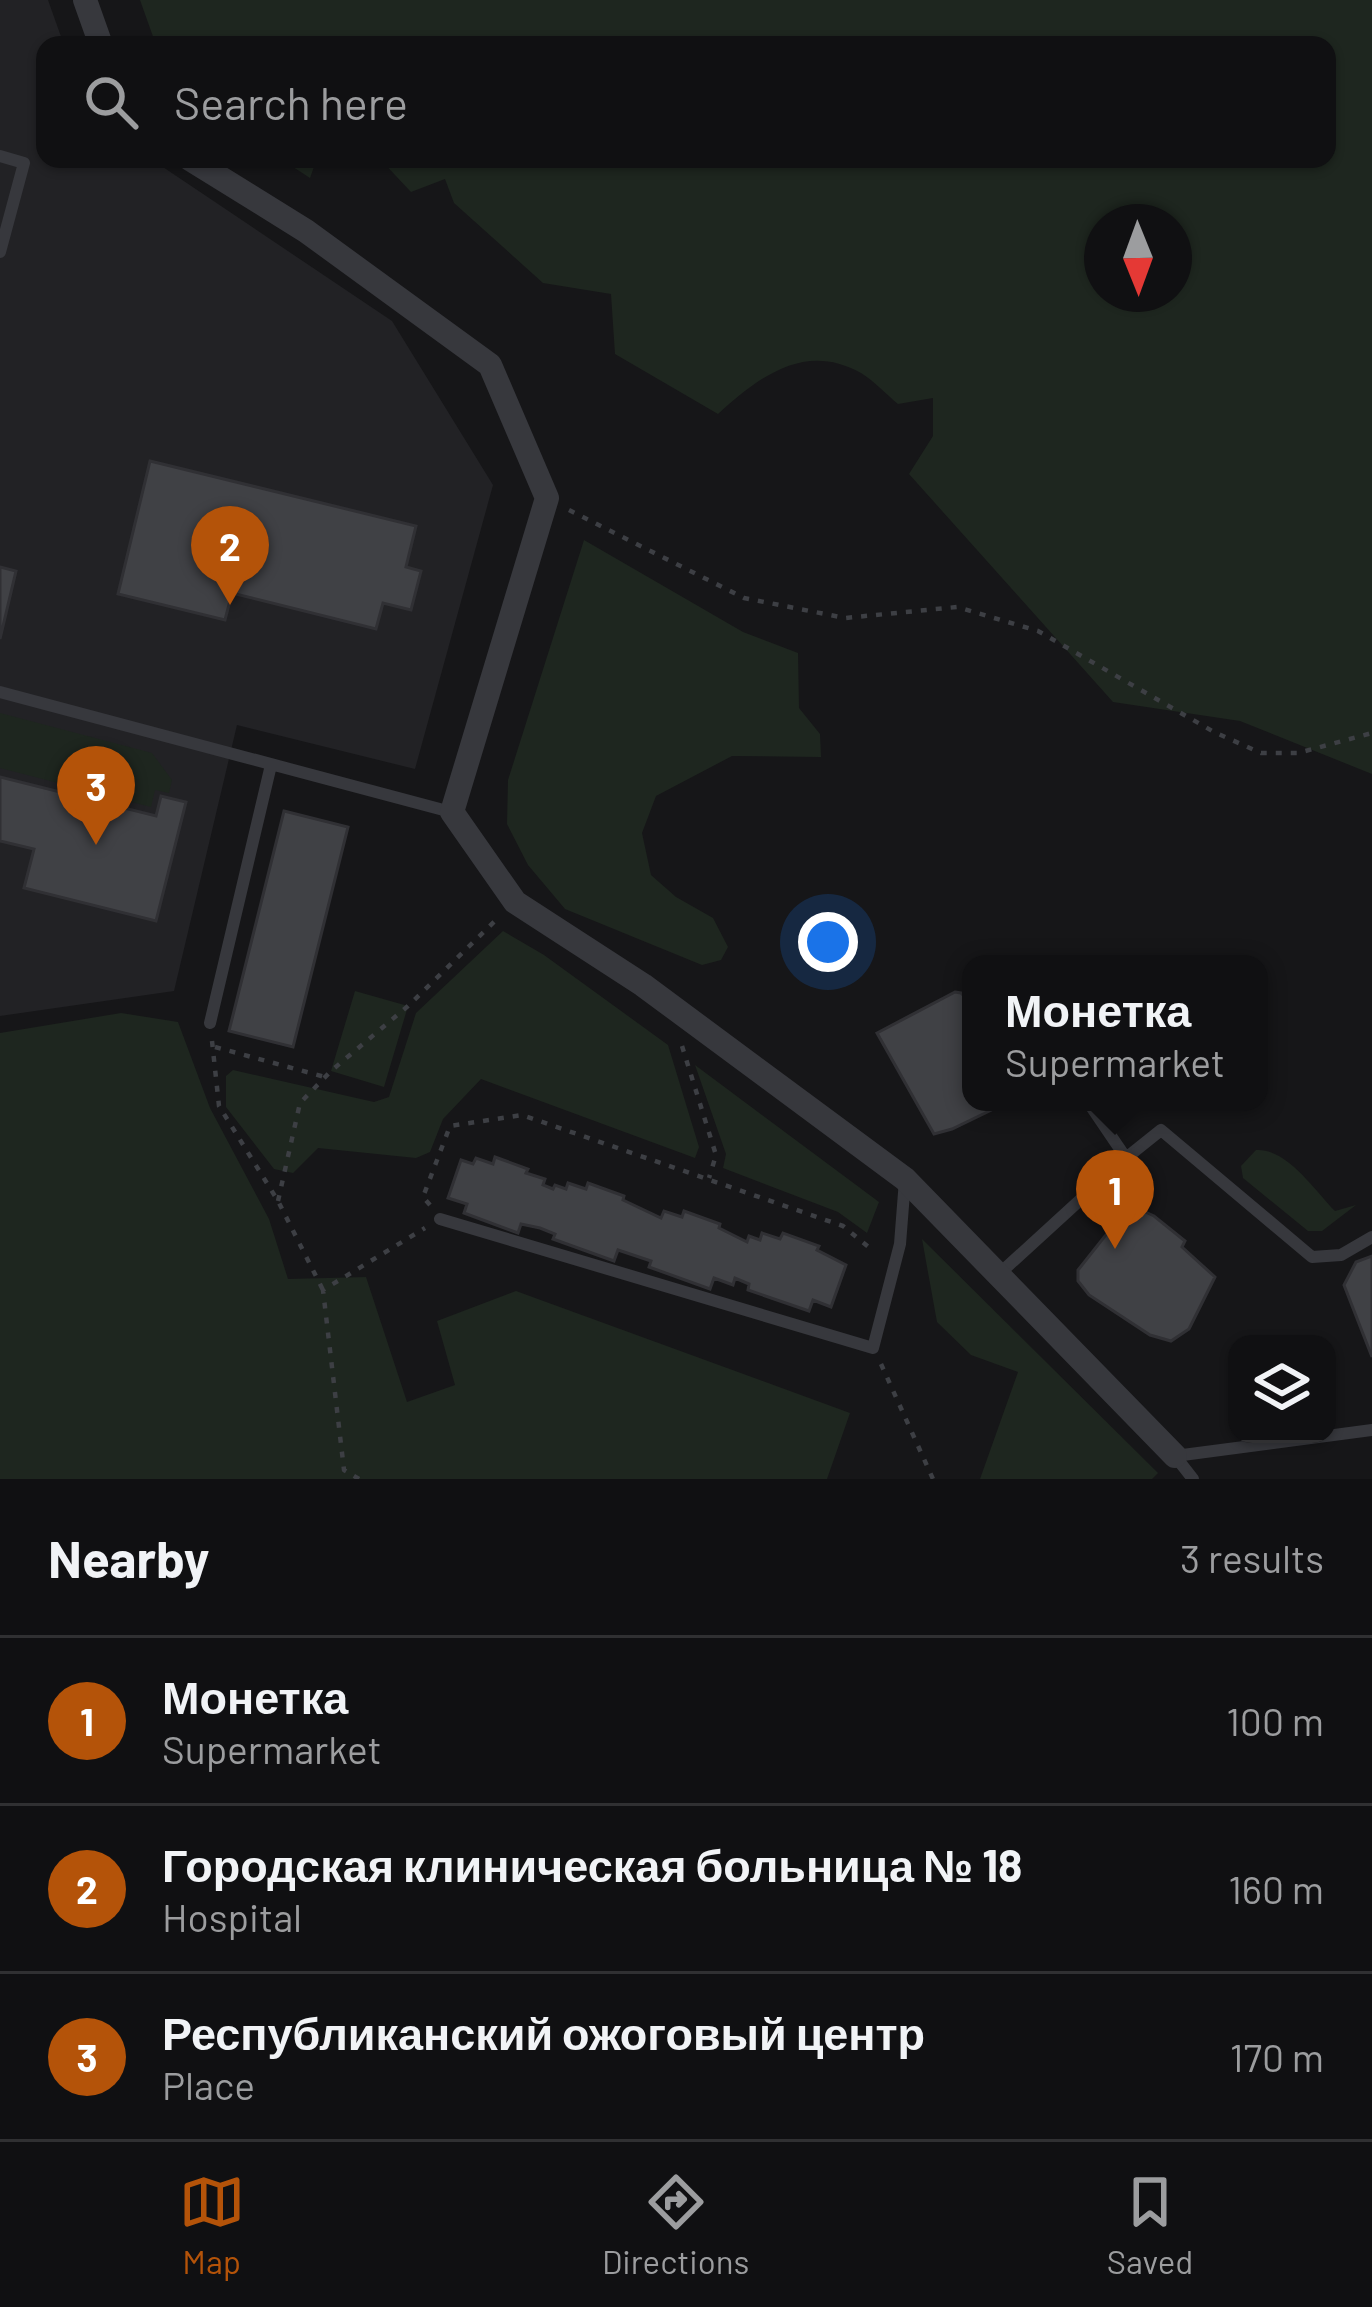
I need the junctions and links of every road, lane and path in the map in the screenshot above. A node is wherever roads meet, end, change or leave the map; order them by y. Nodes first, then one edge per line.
1 (86, 0) edge
2 (98, 36) edge
3 (0, 156) edge
4 (204, 168) edge
5 (0, 253) edge
6 (547, 498) junction
7 (0, 692) edge
8 (1372, 733) edge
9 (271, 765) junction
10 (452, 812) junction
11 (515, 902) junction
12 (210, 1023) joint
13 (680, 1041) dead end
14 (213, 1047) junction
15 (325, 1077) junction
16 (1094, 1111) edge
17 (1126, 1158) junction
18 (709, 1179) junction
19 (905, 1179) junction
20 (278, 1202) junction
21 (440, 1219) junction
22 (1372, 1237) edge
23 (871, 1249) dead end
24 (998, 1275) junction
25 (323, 1290) junction
26 (873, 1348) junction
27 (1372, 1430) edge
28 (1175, 1456) junction
29 (359, 1479) edge
30 (933, 1479) edge
31 (1193, 1479) edge

1 - 2 street
3 - 5 lane
4 - 6 street
6 - 8 path
6 - 10 street
7 - 9 lane
9 - 10 lane
9 - 12 lane
10 - 11 street
11 - 15 path
11 - 19 street
12 - 14 path
13 - 18 path
14 - 15 path
14 - 20 path
15 - 20 path
16 - 17 lane
17 - 22 lane
17 - 24 lane
18 - 21 path
18 - 23 path
19 - 24 street
19 - 26 lane
20 - 25 path
21 - 25 path
21 - 26 lane
24 - 28 street
25 - 29 path
26 - 30 path
27 - 28 lane
28 - 31 lane

